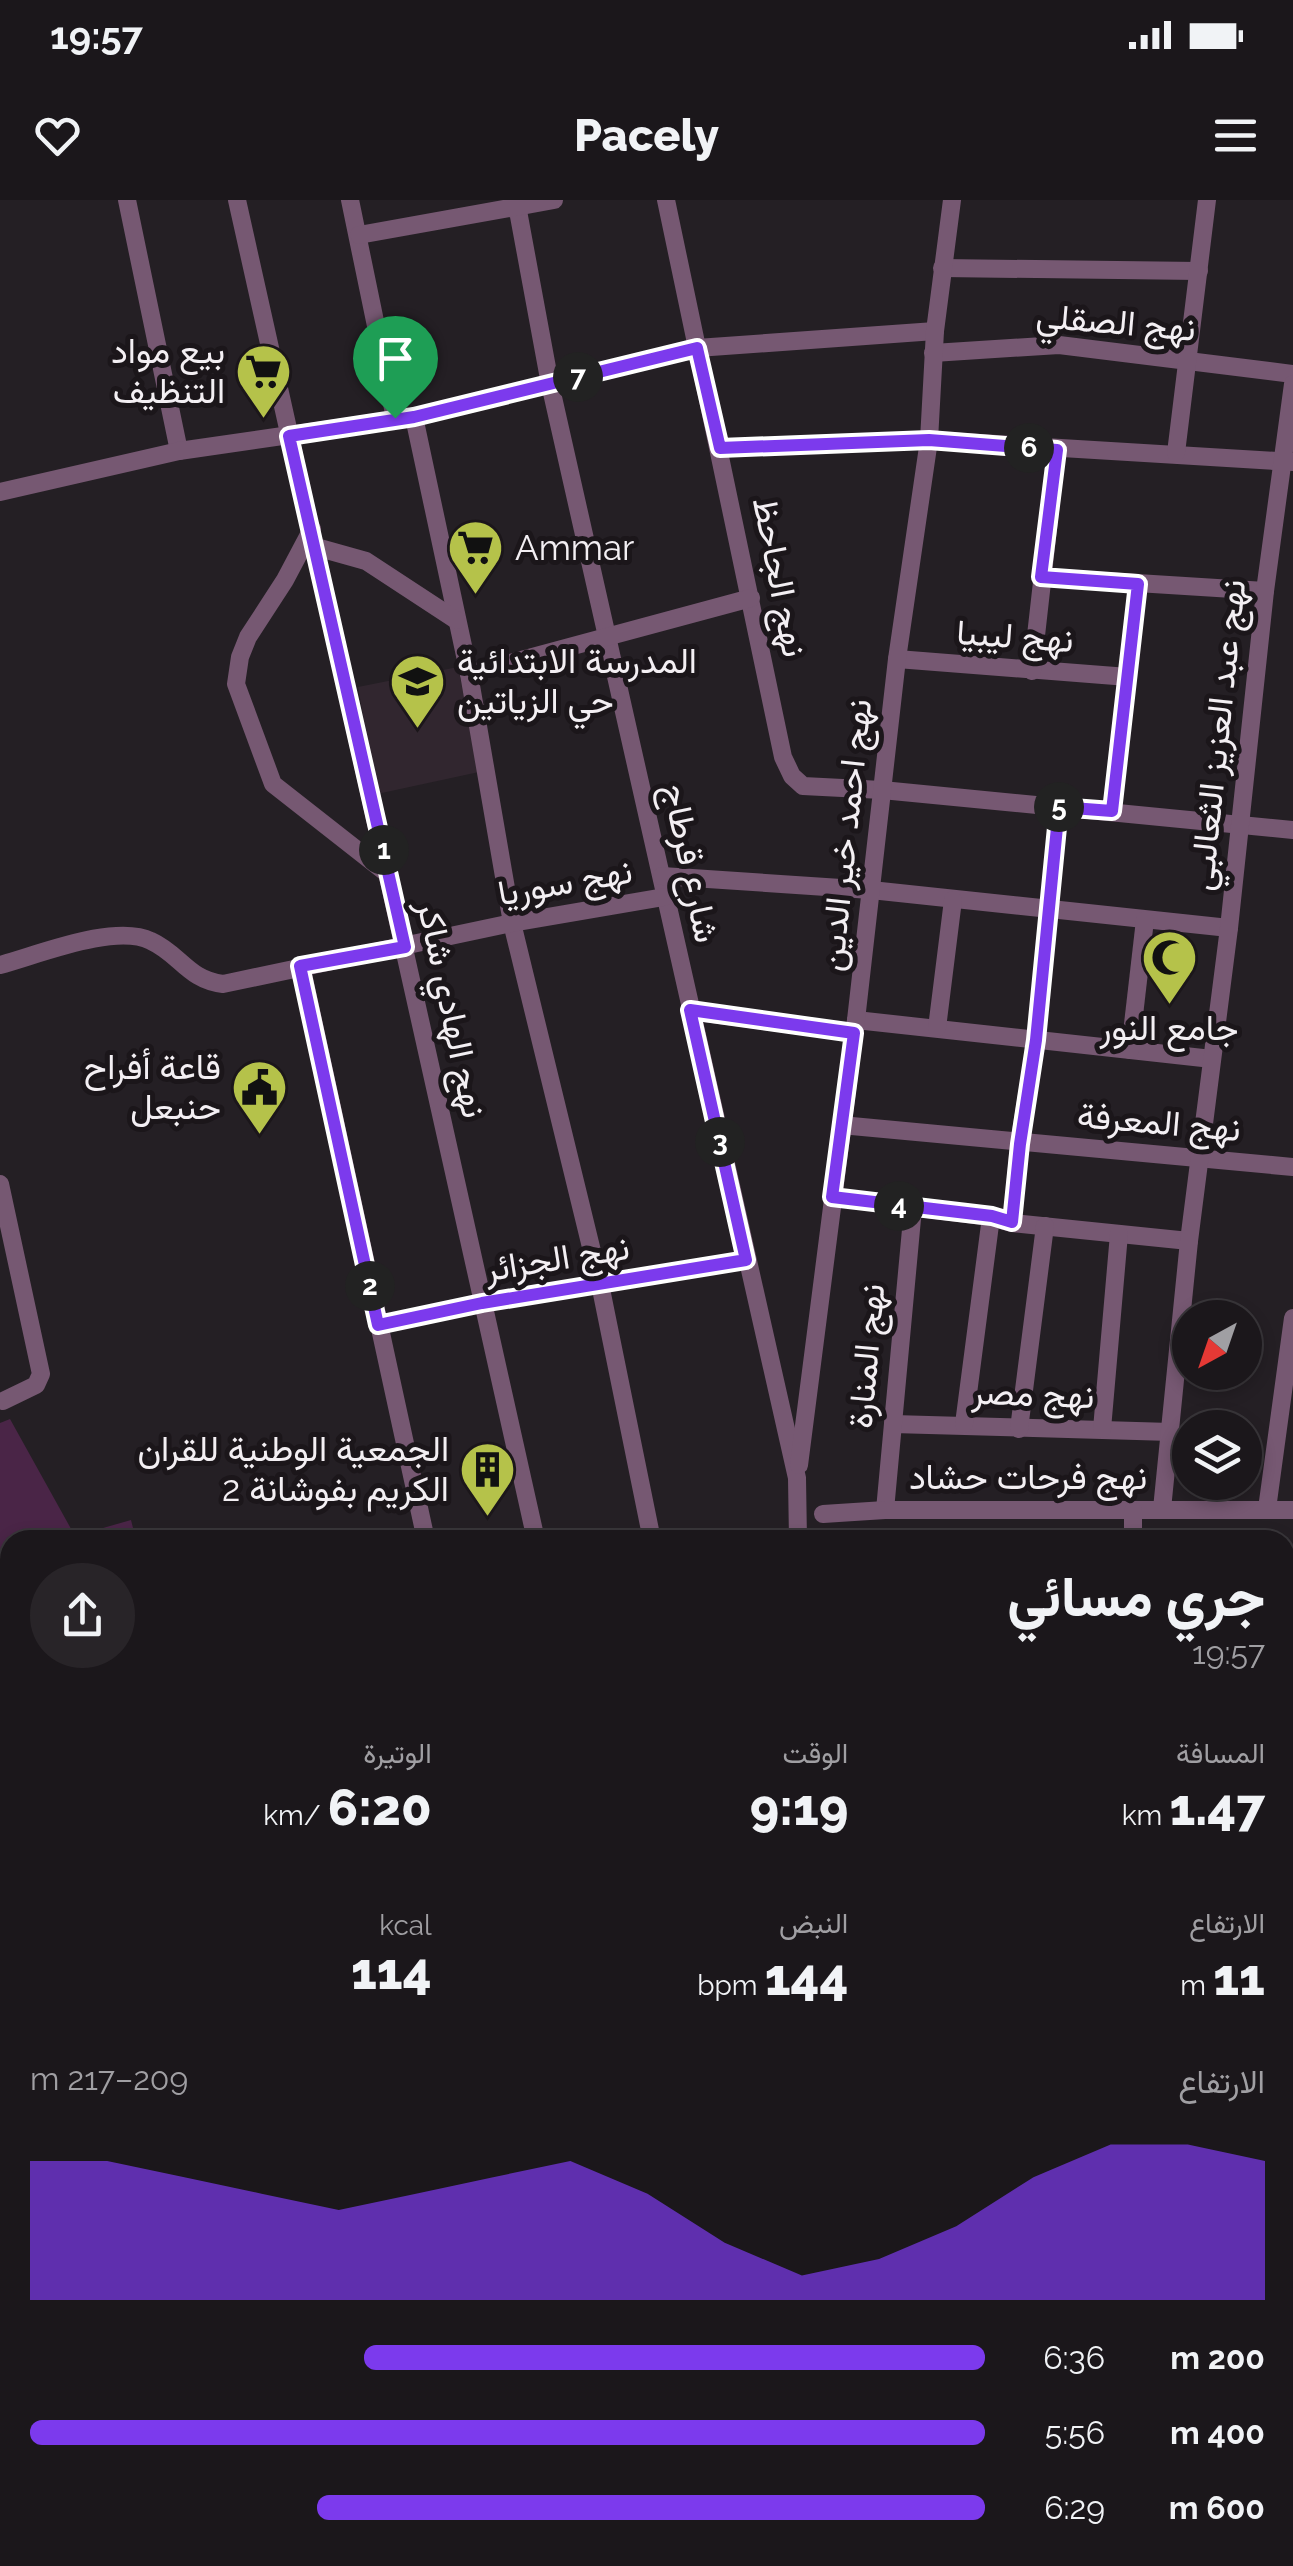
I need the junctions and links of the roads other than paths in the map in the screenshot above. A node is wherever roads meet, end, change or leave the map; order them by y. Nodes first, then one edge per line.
1 (127, 200) edge
2 (236, 200) edge
3 (350, 200) edge
4 (554, 200) edge
5 (666, 200) edge
6 (952, 200) edge
7 (1207, 200) edge
8 (516, 202) edge
9 (359, 234) junction
10 (942, 268) junction
11 (1200, 271) junction
12 (935, 331) junction
13 (697, 348) junction
14 (934, 353) junction
15 (1189, 360) junction
16 (1293, 374) edge
17 (550, 384) junction
18 (1293, 384) edge
19 (405, 417) junction
20 (289, 436) junction
21 (929, 440) junction
22 (720, 448) junction
23 (1057, 450) junction
24 (178, 452) junction
25 (1176, 454) junction
26 (1288, 462) edge
27 (0, 492) edge
28 (314, 538) junction
29 (1041, 577) junction
30 (1138, 584) junction
31 (1265, 591) junction
32 (750, 598) junction
33 (456, 620) junction
34 (608, 636) junction
35 (898, 659) junction
36 (1032, 671) junction
37 (469, 674) junction
38 (1128, 676) junction
39 (882, 790) junction
40 (1059, 807) junction
41 (1112, 811) junction
42 (1238, 823) junction
43 (1293, 830) edge
44 (389, 876) junction
45 (662, 876) junction
46 (871, 890) junction
47 (664, 897) junction
48 (953, 900) junction
49 (1050, 909) junction
50 (1145, 920) junction
51 (512, 924) junction
52 (1229, 928) junction
53 (405, 947) junction
54 (0, 966) edge
55 (300, 966) junction
56 (690, 1010) junction
57 (855, 1027) junction
58 (938, 1028) junction
59 (1036, 1040) junction
60 (1130, 1050) junction
61 (1212, 1059) junction
62 (841, 1125) junction
63 (1020, 1144) junction
64 (1201, 1156) junction
65 (1293, 1167) edge
66 (0, 1184) edge
67 (832, 1197) junction
68 (913, 1208) junction
69 (992, 1216) junction
70 (1012, 1222) junction
71 (1045, 1226) junction
72 (1119, 1234) junction
73 (1188, 1241) junction
74 (746, 1260) junction
75 (600, 1284) junction
76 (482, 1303) junction
77 (1293, 1318) edge
78 (378, 1325) junction
79 (1, 1400) edge
80 (1174, 1410) edge
81 (892, 1424) junction
82 (964, 1424) junction
83 (1019, 1429) junction
84 (1102, 1429) junction
85 (1172, 1432) joint
86 (797, 1478) junction
87 (1162, 1509) junction
88 (1267, 1509) junction
89 (886, 1510) junction
90 (1293, 1510) edge
91 (1134, 1511) junction
92 (824, 1514) dead end
93 (424, 1530) edge
94 (534, 1530) edge
95 (650, 1530) edge
96 (798, 1530) edge
97 (1133, 1530) edge

1 - 24 street
2 - 20 street, نهج الهادي شاكر
3 - 9 street
4 - 8 street
5 - 13 street, نهج الجاحظ
6 - 10 street, نهج احمد خير الدين
7 - 11 street
8 - 9 street
8 - 17 street, شارع قرطاج
9 - 19 street
10 - 11 street
10 - 12 street, نهج احمد خير الدين
11 - 15 street
12 - 13 street
12 - 14 street, نهج احمد خير الدين
13 - 17 street
13 - 22 street, نهج الجاحظ
14 - 15 street, نهج الصقلي
14 - 21 street, نهج احمد خير الدين
15 - 16 street, نهج الصقلي
15 - 25 street
17 - 19 street
17 - 34 street, شارع قرطاج
18 - 26 street, نهج عبد العزيز الثعالبي
19 - 20 street
19 - 33 street
20 - 24 street
20 - 28 street, نهج الهادي شاكر
21 - 22 street
21 - 23 street
21 - 35 street, نهج احمد خير الدين
22 - 32 street, نهج الجاحظ
23 - 25 street
23 - 29 street
24 - 27 street
25 - 26 street
26 - 31 street, نهج عبد العزيز الثعالبي
28 - 33 street
28 - 44 street, نهج الهادي شاكر
28 - 44 street
29 - 30 street
29 - 36 street
30 - 31 street
30 - 38 street
31 - 42 street, نهج عبد العزيز الثعالبي
32 - 34 street
32 - 39 street, نهج الجاحظ
33 - 37 street
34 - 37 street
34 - 45 street, شارع قرطاج
35 - 36 street, نهج ليبيا
35 - 39 street, نهج احمد خير الدين
36 - 38 street, نهج ليبيا
37 - 51 street
38 - 41 street
39 - 40 street
39 - 46 street, نهج احمد خير الدين
40 - 41 street
40 - 49 street
41 - 42 street
42 - 43 street
42 - 52 street, نهج عبد العزيز الثعالبي
44 - 53 street, نهج الهادي شاكر
45 - 46 street
45 - 47 street, شارع قرطاج
46 - 48 street
46 - 57 street, نهج احمد خير الدين
47 - 51 street, نهج سوريا
47 - 56 street, شارع قرطاج
48 - 49 street
48 - 58 street
49 - 50 street
49 - 59 street
50 - 52 street
50 - 60 street
51 - 53 street, نهج سوريا
51 - 75 street
52 - 61 street, نهج عبد العزيز الثعالبي
53 - 55 street, نهج سوريا
53 - 76 street, نهج الهادي شاكر
54 - 55 street, نهج سوريا
55 - 78 street
56 - 57 street
56 - 74 street, شارع قرطاج
57 - 58 street
57 - 62 street, نهج احمد خير الدين
58 - 59 street
59 - 60 street
59 - 63 street
60 - 61 street
61 - 64 street, نهج عبد العزيز الثعالبي
62 - 63 street, نهج المعرفة
62 - 67 street, نهج احمد خير الدين
63 - 64 street, نهج المعرفة
63 - 70 street
64 - 65 street, نهج المعرفة
64 - 73 street, نهج عبد العزيز الثعالبي
66 - 79 street
67 - 68 street
67 - 86 street, نهج احمد خير الدين
68 - 69 street
68 - 81 street, نهج المنارة
69 - 70 street
69 - 82 street
70 - 71 street
71 - 72 street
71 - 83 street
72 - 73 street
72 - 84 street
73 - 80 street, نهج عبد العزيز الثعالبي
74 - 75 street, نهج الجزائر
74 - 86 street, شارع قرطاج
75 - 76 street, نهج الجزائر
75 - 95 street
76 - 78 street, نهج الجزائر
76 - 94 street, نهج الهادي شاكر
77 - 88 street
78 - 93 street
81 - 82 street, نهج مصر
81 - 89 street, نهج المنارة
82 - 83 street, نهج مصر
83 - 84 street, نهج مصر
84 - 85 street, نهج مصر
85 - 87 street, نهج عبد العزيز الثعالبي
86 - 96 street, شارع قرطاج
87 - 88 street, نهج فرحات حشاد
87 - 91 street, نهج فرحات حشاد
88 - 90 street, نهج فرحات حشاد
89 - 91 street, نهج فرحات حشاد
89 - 92 street, نهج فرحات حشاد
91 - 97 street

